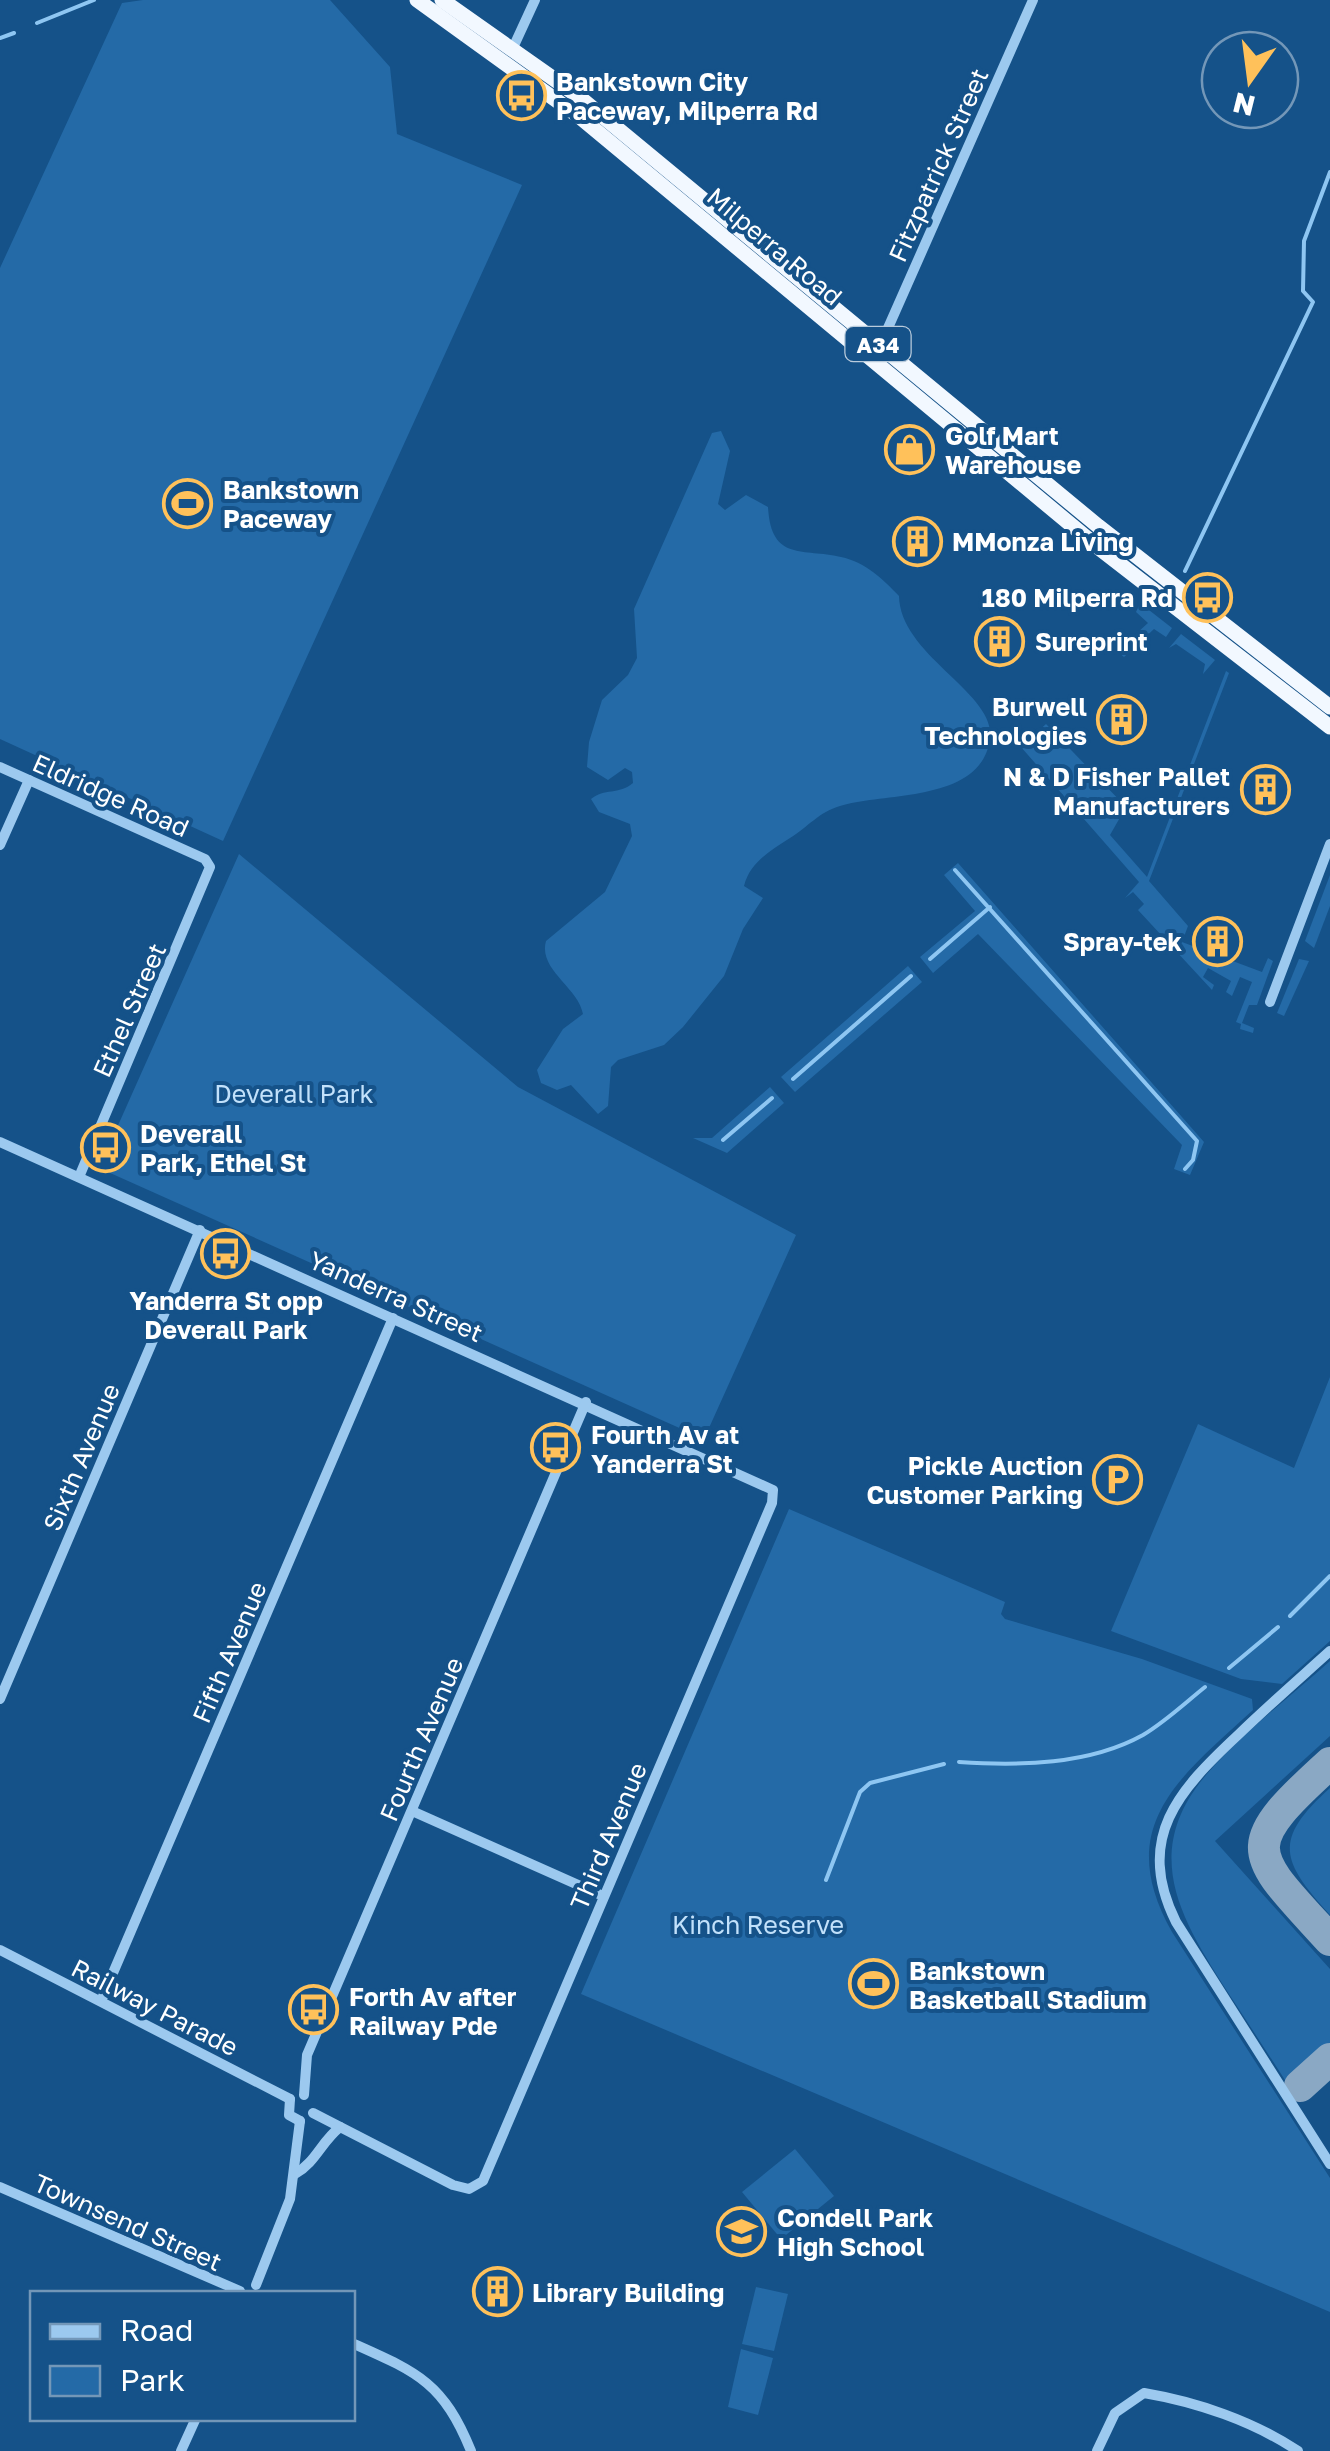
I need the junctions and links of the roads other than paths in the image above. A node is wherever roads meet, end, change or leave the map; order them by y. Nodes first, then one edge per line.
1 (417, 0) edge
2 (442, 0) edge
3 (535, 0) edge
4 (1033, 0) edge
5 (512, 50) junction
6 (880, 346) junction
7 (1330, 707) edge
8 (1330, 727) edge
9 (0, 767) edge
10 (29, 780) junction
11 (1330, 844) edge
12 (0, 845) edge
13 (205, 859) joint
14 (1270, 1002) dead end
15 (0, 1142) edge
16 (79, 1177) junction
17 (200, 1230) junction
18 (393, 1318) junction
19 (586, 1402) junction
20 (773, 1490) joint
21 (1330, 1651) edge
22 (0, 1699) edge
23 (412, 1811) junction
24 (603, 1896) junction
25 (0, 1950) edge
26 (100, 2001) junction
27 (304, 2095) junction
28 (290, 2099) junction
29 (313, 2113) junction
30 (300, 2121) junction
31 (340, 2127) junction
32 (1330, 2164) edge
33 (296, 2174) junction
34 (0, 2187) edge
35 (260, 2289) edge
36 (238, 2291) edge
37 (355, 2344) edge
38 (195, 2421) edge
39 (182, 2451) edge
40 (471, 2451) edge
41 (1097, 2451) edge
42 (1298, 2451) edge

1 - 8 highway, Milperra Road / A34
2 - 5 highway, Milperra Road / A34
3 - 5 street
4 - 6 street, Fitzpatrick Street
5 - 6 highway, Milperra Road / A34
6 - 7 highway, Milperra Road / A34
9 - 10 street, Eldridge Road
10 - 12 street
10 - 13 street, Eldridge Road
11 - 14 street
13 - 16 street, Ethel Street
15 - 16 street, Yanderra Street
16 - 17 street, Yanderra Street
17 - 18 street, Yanderra Street
17 - 22 street, Sixth Avenue
18 - 19 street, Yanderra Street
18 - 26 street, Fifth Avenue
19 - 20 street, Yanderra Street
19 - 23 street, Fourth Avenue
20 - 24 street, Third Avenue
21 - 32 street
23 - 24 street
23 - 27 street, Fourth Avenue
24 - 31 street, Third Avenue
25 - 26 street, Railway Parade
26 - 28 street, Railway Parade
27 - 28 street
27 - 29 street
28 - 30 street
29 - 30 street
29 - 31 street
30 - 33 street
31 - 33 street
33 - 35 street
34 - 36 street, Townsend Street
37 - 40 street
38 - 39 street
41 - 42 street

